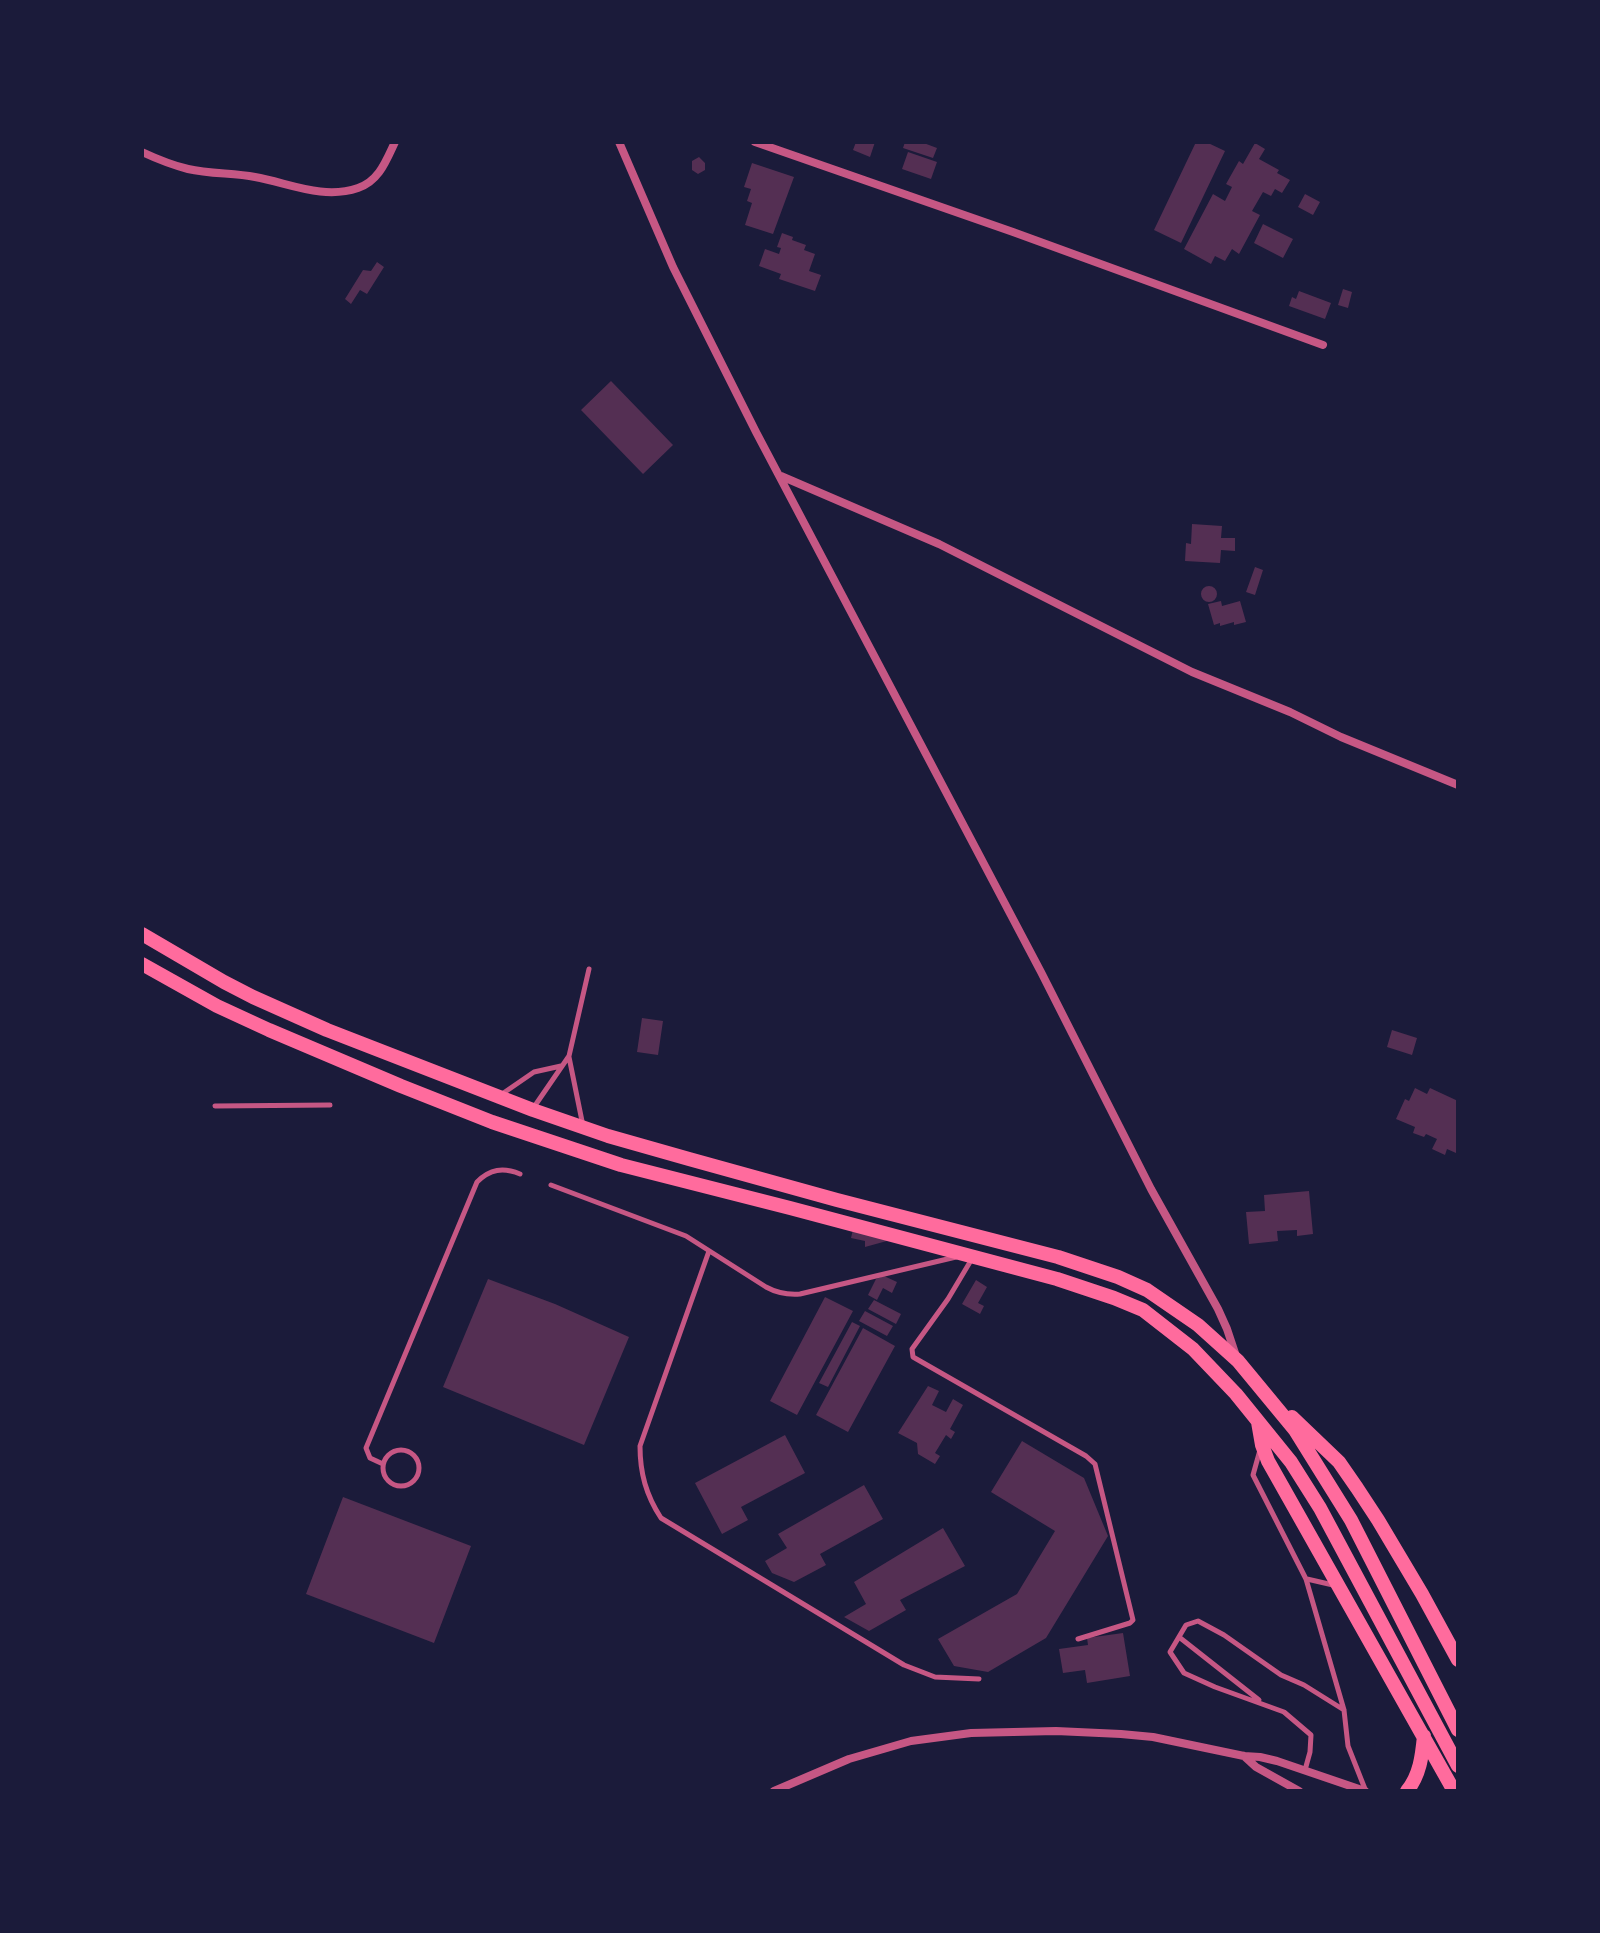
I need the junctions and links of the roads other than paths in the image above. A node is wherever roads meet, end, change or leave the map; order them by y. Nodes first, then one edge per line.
1 (395, 142) edge
2 (619, 142) edge
3 (755, 142) edge
4 (142, 152) edge
5 (1323, 345) dead end
6 (780, 475) junction
7 (1458, 785) edge
8 (142, 934) edge
9 (142, 964) edge
10 (589, 969) dead end
11 (569, 1056) junction
12 (561, 1066) junction
13 (498, 1097) junction
14 (330, 1105) dead end
15 (215, 1106) dead end
16 (533, 1110) junction
17 (583, 1128) junction
18 (520, 1174) dead end
19 (551, 1185) dead end
20 (709, 1251) junction
21 (970, 1256) junction
22 (1238, 1361) junction
23 (1268, 1395) junction
24 (1258, 1421) junction
25 (1262, 1445) junction
26 (383, 1464) junction
27 (1306, 1579) junction
28 (1339, 1586) junction
29 (1179, 1636) junction
30 (1078, 1639) dead end
31 (1458, 1660) edge
32 (979, 1679) dead end
33 (1263, 1703) junction
34 (1344, 1710) junction
35 (1458, 1730) edge
36 (1424, 1736) junction
37 (1244, 1756) junction
38 (1458, 1766) edge
39 (1305, 1770) junction
40 (774, 1791) edge
41 (1299, 1791) edge
42 (1365, 1791) edge
43 (1407, 1791) edge
44 (1454, 1791) edge

1 - 4 street
2 - 6 street
3 - 5 street
6 - 7 street
6 - 22 street
8 - 13 main road
9 - 21 main road
10 - 11 lane
11 - 12 lane
11 - 17 lane
12 - 13 lane
12 - 16 lane
13 - 16 main road
14 - 15 lane
16 - 17 main road
17 - 22 main road
18 - 26 lane
19 - 20 lane
20 - 21 lane
20 - 32 lane
21 - 24 main road
21 - 30 lane
22 - 23 main road
23 - 31 main road
23 - 35 main road
24 - 25 main road
24 - 38 main road
25 - 27 lane
25 - 28 main road
26 - 26 lane
27 - 28 lane
27 - 34 lane
28 - 36 main road
29 - 33 lane
29 - 33 lane
29 - 34 lane
33 - 39 lane
34 - 42 lane
36 - 43 main road
36 - 44 main road
37 - 39 street
37 - 40 street
37 - 41 street
39 - 42 street

